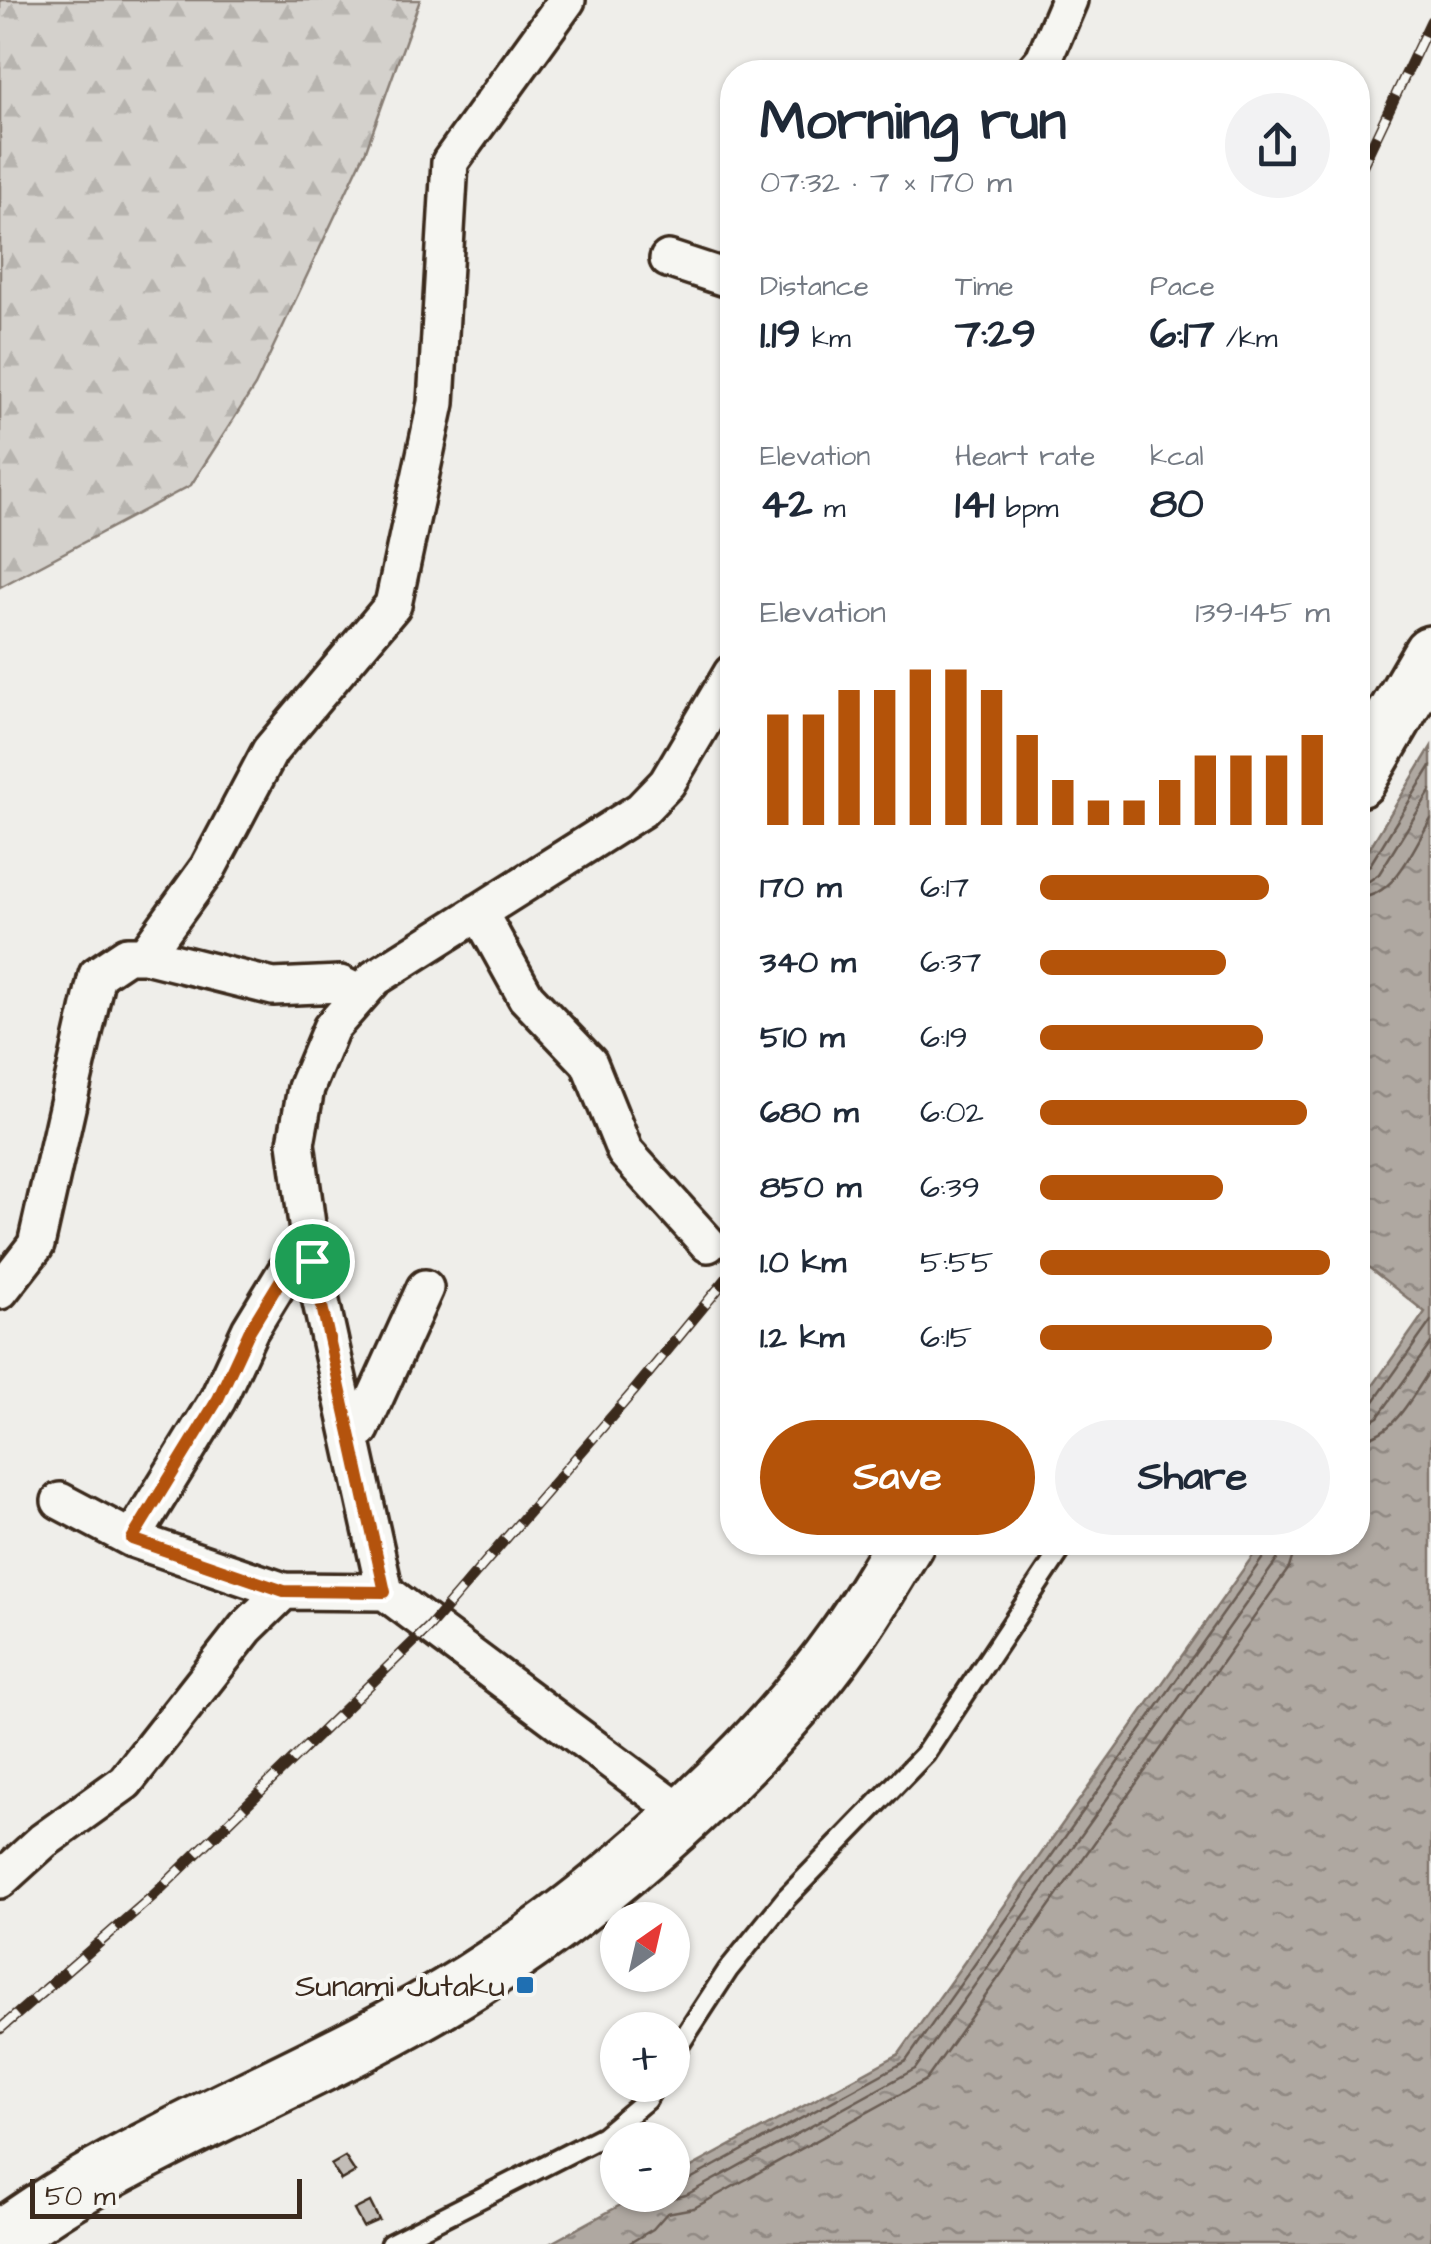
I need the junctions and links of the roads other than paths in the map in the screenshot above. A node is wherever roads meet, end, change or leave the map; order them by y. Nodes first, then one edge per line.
1 (568, 0) edge
2 (1069, 0) edge
3 (1043, 60) edge
4 (668, 259) dead end
5 (720, 276) edge
6 (1431, 654) edge
7 (720, 693) edge
8 (1370, 758) edge
9 (479, 912) junction
10 (145, 955) junction
11 (360, 994) junction
12 (708, 1244) dead end
13 (312, 1261) junction
14 (425, 1288) dead end
15 (0, 1291) edge
16 (350, 1432) junction
17 (60, 1501) dead end
18 (132, 1539) junction
19 (898, 1555) edge
20 (1057, 1555) edge
21 (284, 1591) junction
22 (385, 1592) junction
23 (684, 1815) junction
24 (0, 1880) edge
25 (690, 2028) edge
26 (644, 2102) edge
27 (8, 2239) edge
28 (390, 2244) edge

1 - 10 street
2 - 3 street
4 - 5 street
6 - 8 highway
7 - 9 street
9 - 11 street
9 - 12 street
10 - 11 street
10 - 15 street
11 - 13 street
13 - 16 street
13 - 18 street
14 - 16 street
16 - 22 street
17 - 18 street
18 - 21 street
19 - 23 highway
20 - 25 lane
21 - 22 street
21 - 24 street
22 - 23 street
23 - 27 highway
26 - 28 lane

